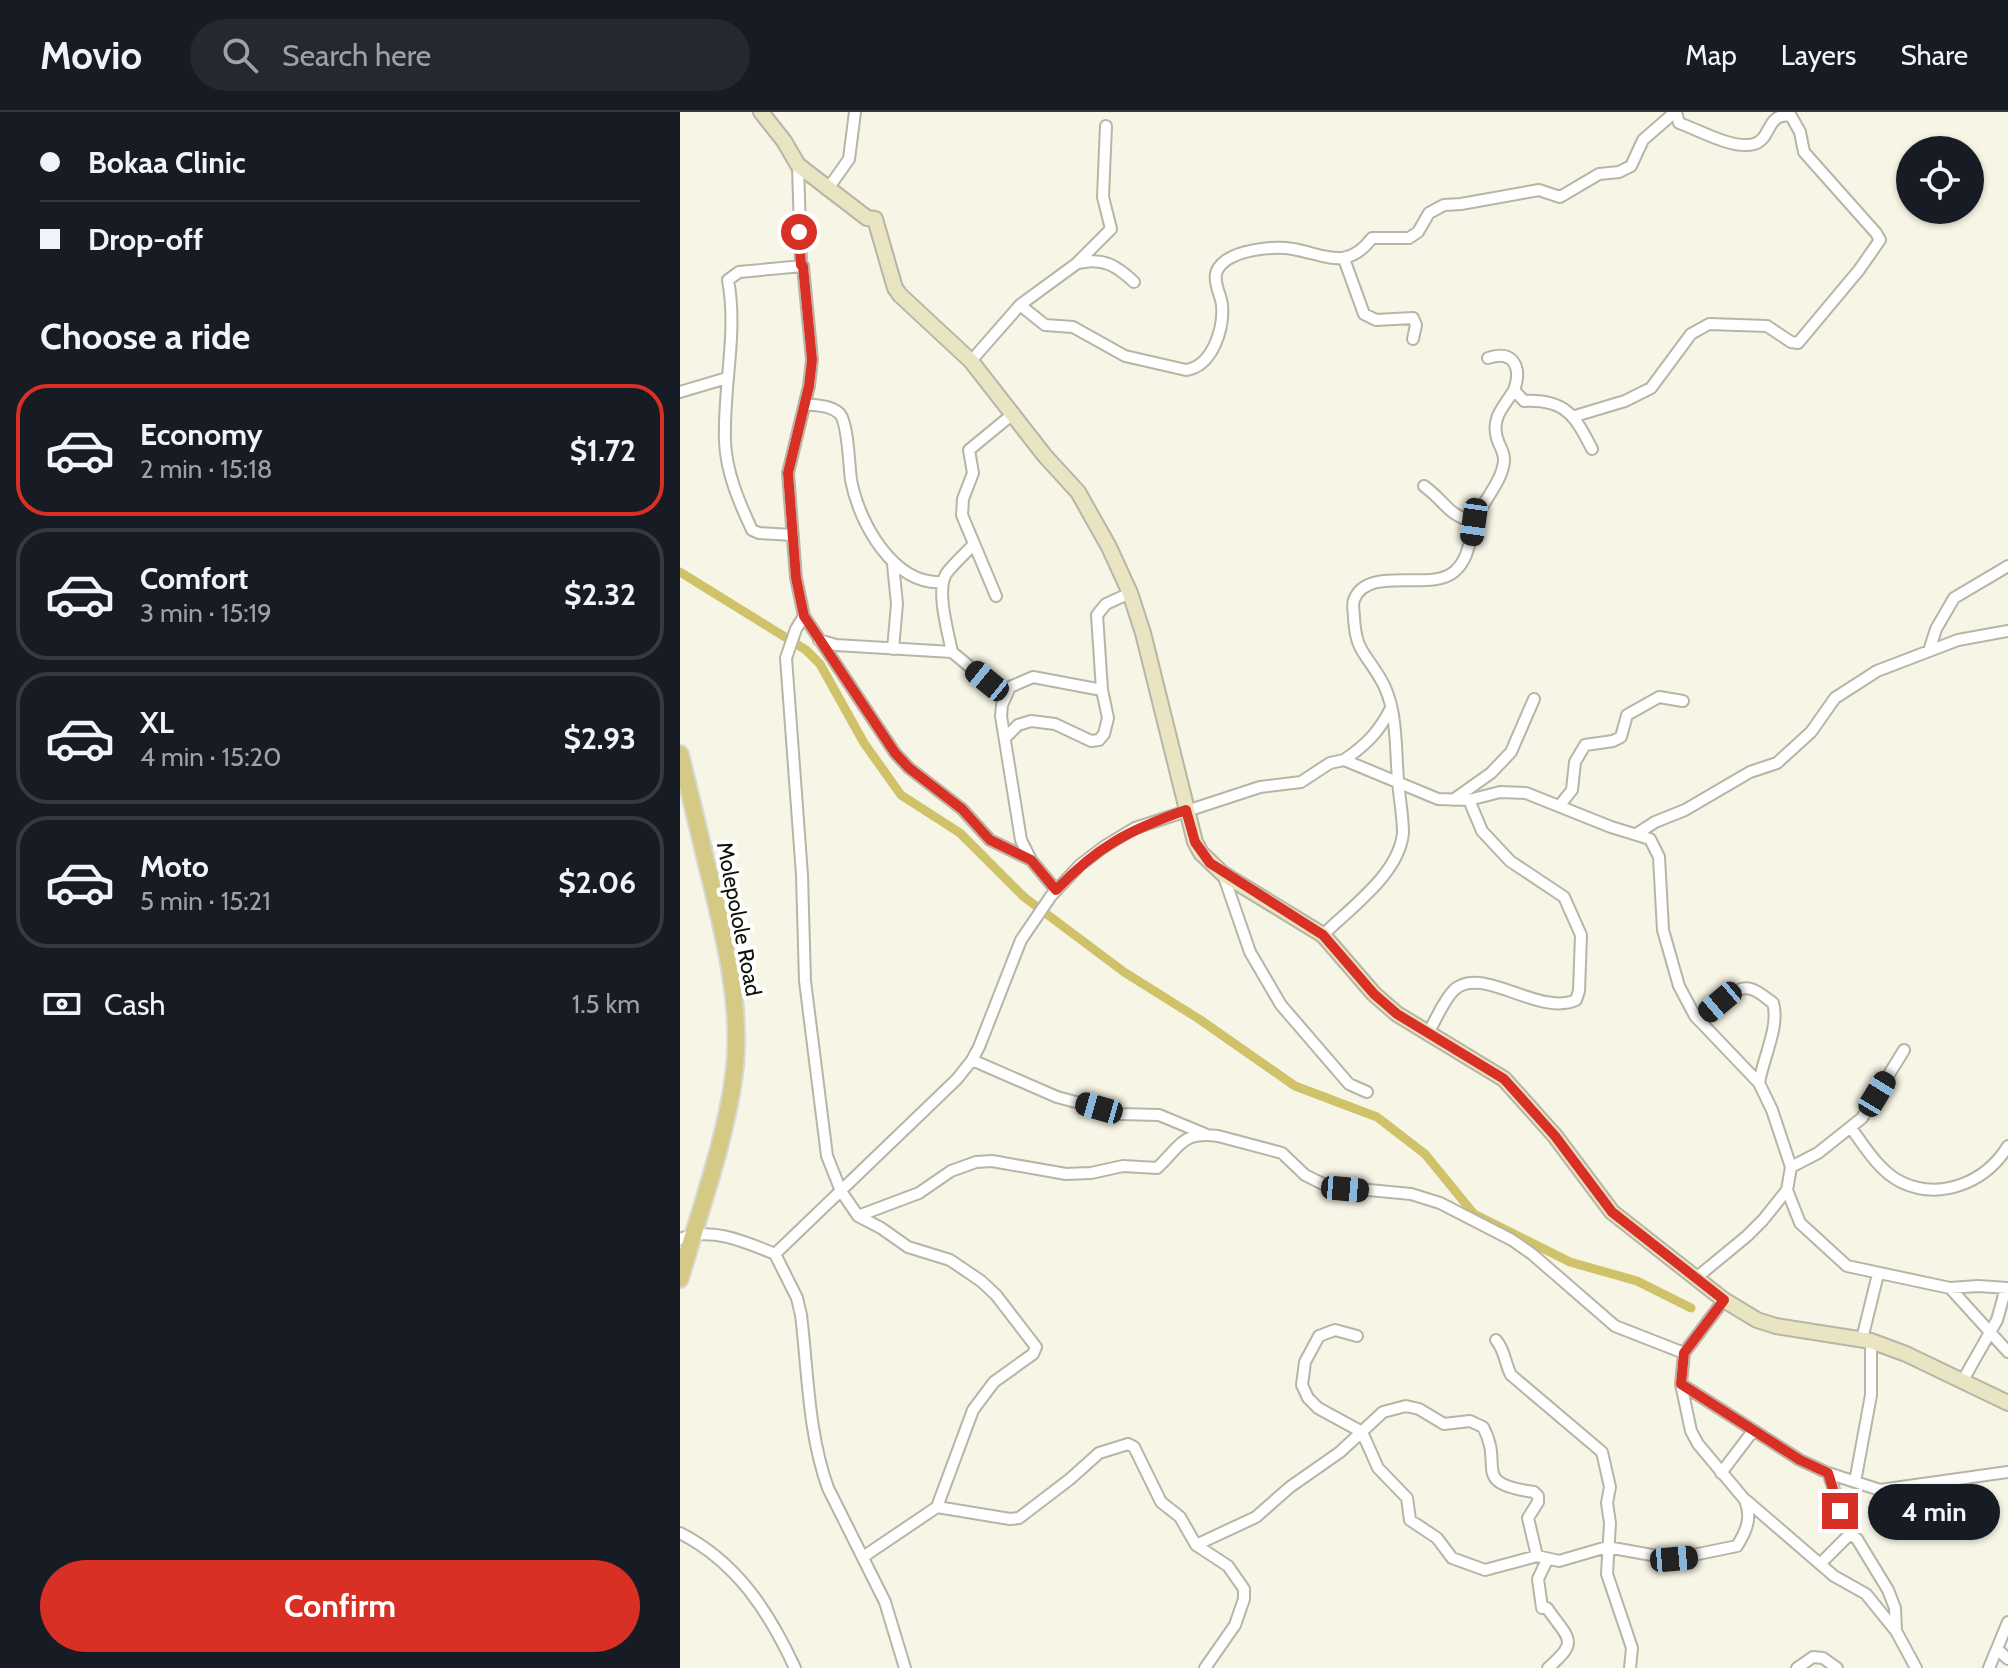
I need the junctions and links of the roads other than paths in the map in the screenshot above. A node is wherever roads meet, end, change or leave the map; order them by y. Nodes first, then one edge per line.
1 (761, 112) edge
2 (855, 112) edge
3 (1675, 112) edge
4 (1106, 126) dead end
5 (798, 165) junction
6 (827, 190) junction
7 (1344, 259) junction
8 (1076, 264) junction
9 (803, 266) junction
10 (1134, 282) dead end
11 (1020, 305) junction
12 (1413, 339) dead end
13 (1488, 358) dead end
14 (971, 361) junction
15 (727, 378) junction
16 (1514, 390) junction
17 (680, 392) edge
18 (805, 404) junction
19 (1014, 413) junction
20 (1575, 416) junction
21 (1592, 449) dead end
22 (1424, 486) dead end
23 (1474, 522) junction
24 (793, 535) junction
25 (973, 545) junction
26 (893, 564) junction
27 (2008, 566) edge
28 (943, 582) junction
29 (1130, 593) junction
30 (996, 596) dead end
31 (804, 616) junction
32 (2008, 631) edge
33 (819, 640) junction
34 (893, 649) junction
35 (1929, 651) junction
36 (952, 652) junction
37 (1102, 690) junction
38 (1005, 696) junction
39 (1534, 699) dead end
40 (1683, 701) dead end
41 (1391, 708) junction
42 (1006, 737) junction
43 (681, 760) edge
44 (1344, 760) junction
45 (1398, 782) junction
46 (1453, 800) junction
47 (1469, 800) junction
48 (1560, 805) junction
49 (1186, 810) junction
50 (1638, 833) junction
51 (1031, 860) junction
52 (1223, 874) junction
53 (1054, 893) junction
54 (1323, 935) junction
55 (1695, 1016) junction
56 (1428, 1033) junction
57 (1904, 1050) dead end
58 (972, 1060) junction
59 (1759, 1083) junction
60 (1367, 1092) dead end
61 (1851, 1128) junction
62 (1207, 1135) junction
63 (2008, 1146) edge
64 (1791, 1167) junction
65 (1787, 1190) junction
66 (841, 1191) junction
67 (858, 1216) junction
68 (687, 1236) edge
69 (775, 1254) junction
70 (1878, 1274) junction
71 (1696, 1278) junction
72 (680, 1279) edge
73 (1950, 1288) junction
74 (2007, 1288) edge
75 (1724, 1300) junction
76 (1990, 1333) junction
77 (1357, 1336) dead end
78 (1496, 1340) dead end
79 (1867, 1340) junction
80 (2008, 1352) edge
81 (1684, 1353) junction
82 (1963, 1380) junction
83 (1681, 1384) junction
84 (2008, 1403) edge
85 (1753, 1431) junction
86 (1362, 1432) junction
87 (2008, 1472) edge
88 (1721, 1473) junction
89 (1828, 1473) junction
90 (1855, 1482) junction
91 (1745, 1500) junction
92 (937, 1507) junction
93 (680, 1533) edge
94 (1850, 1534) junction
95 (1196, 1545) junction
96 (1607, 1547) junction
97 (863, 1557) junction
98 (1542, 1558) junction
99 (1821, 1563) junction
100 (2008, 1622) edge
101 (1896, 1631) junction
102 (1997, 1649) junction
103 (2008, 1659) edge
104 (795, 1668) edge
105 (905, 1668) edge
106 (1205, 1668) edge
107 (1548, 1668) edge
108 (1630, 1668) edge
109 (1797, 1668) edge
110 (1837, 1668) edge
111 (1916, 1668) edge
112 (1989, 1668) edge

1 - 5 street
2 - 6 street
3 - 7 street
3 - 20 street
4 - 8 street
5 - 6 street
5 - 9 street
6 - 14 street
7 - 11 street
7 - 12 street
8 - 10 street
8 - 11 street
9 - 15 street
9 - 18 street
11 - 14 street
13 - 16 street
14 - 19 street
15 - 17 street
15 - 24 street
16 - 20 street
16 - 23 street
18 - 24 street
18 - 26 street
19 - 25 street
19 - 29 street
20 - 21 street
22 - 23 street
23 - 41 street
24 - 31 street
25 - 28 street
25 - 30 street
26 - 28 street
26 - 34 street
27 - 35 street
28 - 36 street
29 - 37 street
29 - 49 street
31 - 33 street
31 - 66 street
32 - 35 street
33 - 34 street
33 - 51 street
34 - 36 street
35 - 50 street
36 - 38 street
37 - 38 street
37 - 42 street
38 - 42 street
39 - 46 street
40 - 48 street
41 - 44 street
41 - 45 street
42 - 51 street
43 - 68 main road, Molepolole Road
44 - 45 street
44 - 49 street
45 - 46 street
45 - 54 street
46 - 47 street
47 - 48 street
47 - 56 street
48 - 50 street
49 - 52 street
49 - 53 street
50 - 55 street
51 - 53 street
52 - 54 street
52 - 60 street
53 - 58 street
54 - 56 street
55 - 59 street
55 - 59 street
56 - 71 street
57 - 61 street
58 - 62 street
58 - 66 street
59 - 64 street
61 - 63 street
61 - 64 street
62 - 67 street
62 - 81 street
64 - 65 street
65 - 70 street
65 - 71 street
66 - 67 street
66 - 69 street
67 - 92 street
68 - 69 street
68 - 72 main road, Molepolole Road
69 - 97 street
70 - 73 street
70 - 79 street
71 - 75 street
73 - 74 street
73 - 76 street
74 - 76 street
75 - 79 street
75 - 81 street
76 - 80 street
76 - 82 street
77 - 86 street
78 - 96 street
79 - 82 street
79 - 90 street
81 - 83 street
82 - 84 street
83 - 85 street
83 - 88 street
85 - 88 street
85 - 89 street
86 - 95 street
86 - 98 street
86 - 98 street
87 - 90 street
88 - 91 street
89 - 90 street
89 - 94 street
91 - 96 street
91 - 99 street
92 - 95 street
92 - 97 street
93 - 104 street
94 - 99 street
94 - 101 street
95 - 106 street
96 - 98 street
96 - 108 street
97 - 105 street
98 - 107 street
99 - 101 street
100 - 102 street
101 - 111 street
102 - 103 street
102 - 112 street
109 - 110 street

